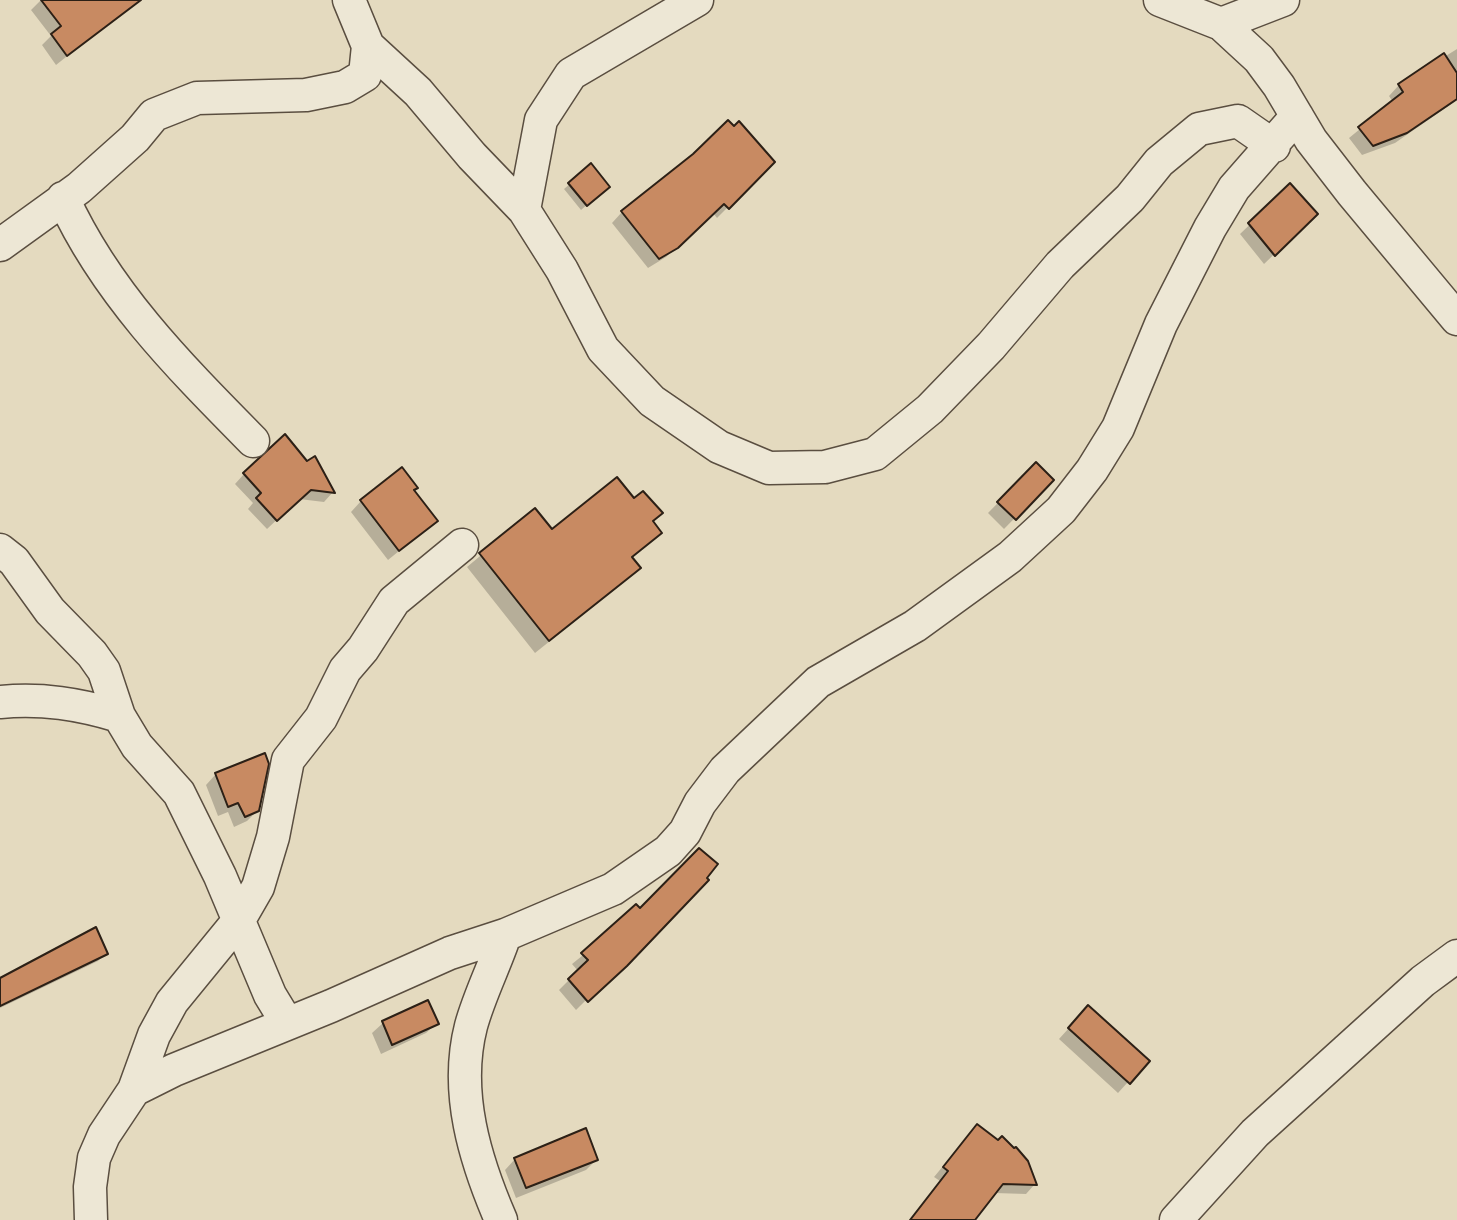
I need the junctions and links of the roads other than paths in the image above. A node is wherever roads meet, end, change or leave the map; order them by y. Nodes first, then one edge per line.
1 (349, 0) edge
2 (697, 0) edge
3 (1160, 0) edge
4 (1283, 0) edge
5 (1221, 24) junction
6 (368, 46) junction
7 (1297, 116) junction
8 (1274, 146) junction
9 (63, 198) junction
10 (524, 210) junction
11 (0, 245) edge
12 (1457, 319) edge
13 (253, 441) dead end
14 (462, 545) dead end
15 (0, 550) edge
16 (0, 702) edge
17 (119, 716) junction
18 (239, 920) junction
19 (505, 935) junction
20 (1457, 956) edge
21 (288, 1023) junction
22 (134, 1090) junction
23 (91, 1220) edge
24 (501, 1220) edge
25 (1175, 1220) edge

1 - 6 street
2 - 10 street
3 - 5 street
4 - 5 street
5 - 7 street
6 - 9 street
6 - 10 street
7 - 8 street
7 - 12 street
8 - 10 street
8 - 19 street
9 - 11 street
9 - 13 street
14 - 18 street
15 - 17 street
16 - 17 street
17 - 18 street
18 - 21 street
18 - 22 street
19 - 21 street
19 - 24 street
20 - 25 street
21 - 22 street
22 - 23 street

